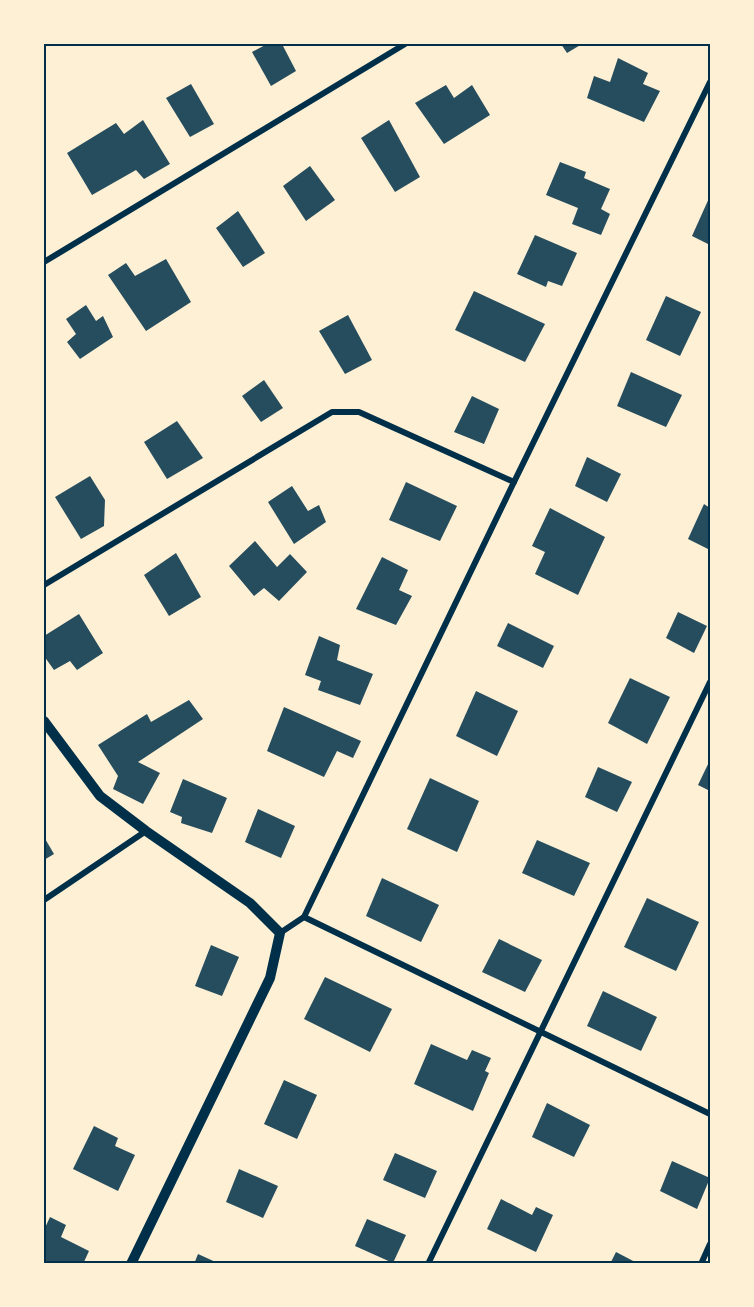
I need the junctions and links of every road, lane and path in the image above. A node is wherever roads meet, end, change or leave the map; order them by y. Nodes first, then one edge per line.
1 (405, 44) edge
2 (711, 82) edge
3 (44, 262) edge
4 (514, 482) junction
5 (44, 585) edge
6 (711, 682) edge
7 (44, 721) edge
8 (146, 831) junction
9 (44, 900) edge
10 (304, 917) junction
11 (280, 933) junction
12 (540, 1032) junction
13 (711, 1114) edge
14 (711, 1244) edge
15 (131, 1263) edge
16 (428, 1263) edge
17 (701, 1263) edge

1 - 3 street
2 - 4 street
4 - 5 street
4 - 10 street
6 - 12 street
7 - 8 street
8 - 9 street
8 - 11 street
10 - 11 street
10 - 12 street
11 - 15 street
12 - 13 street
12 - 16 street
14 - 17 street

